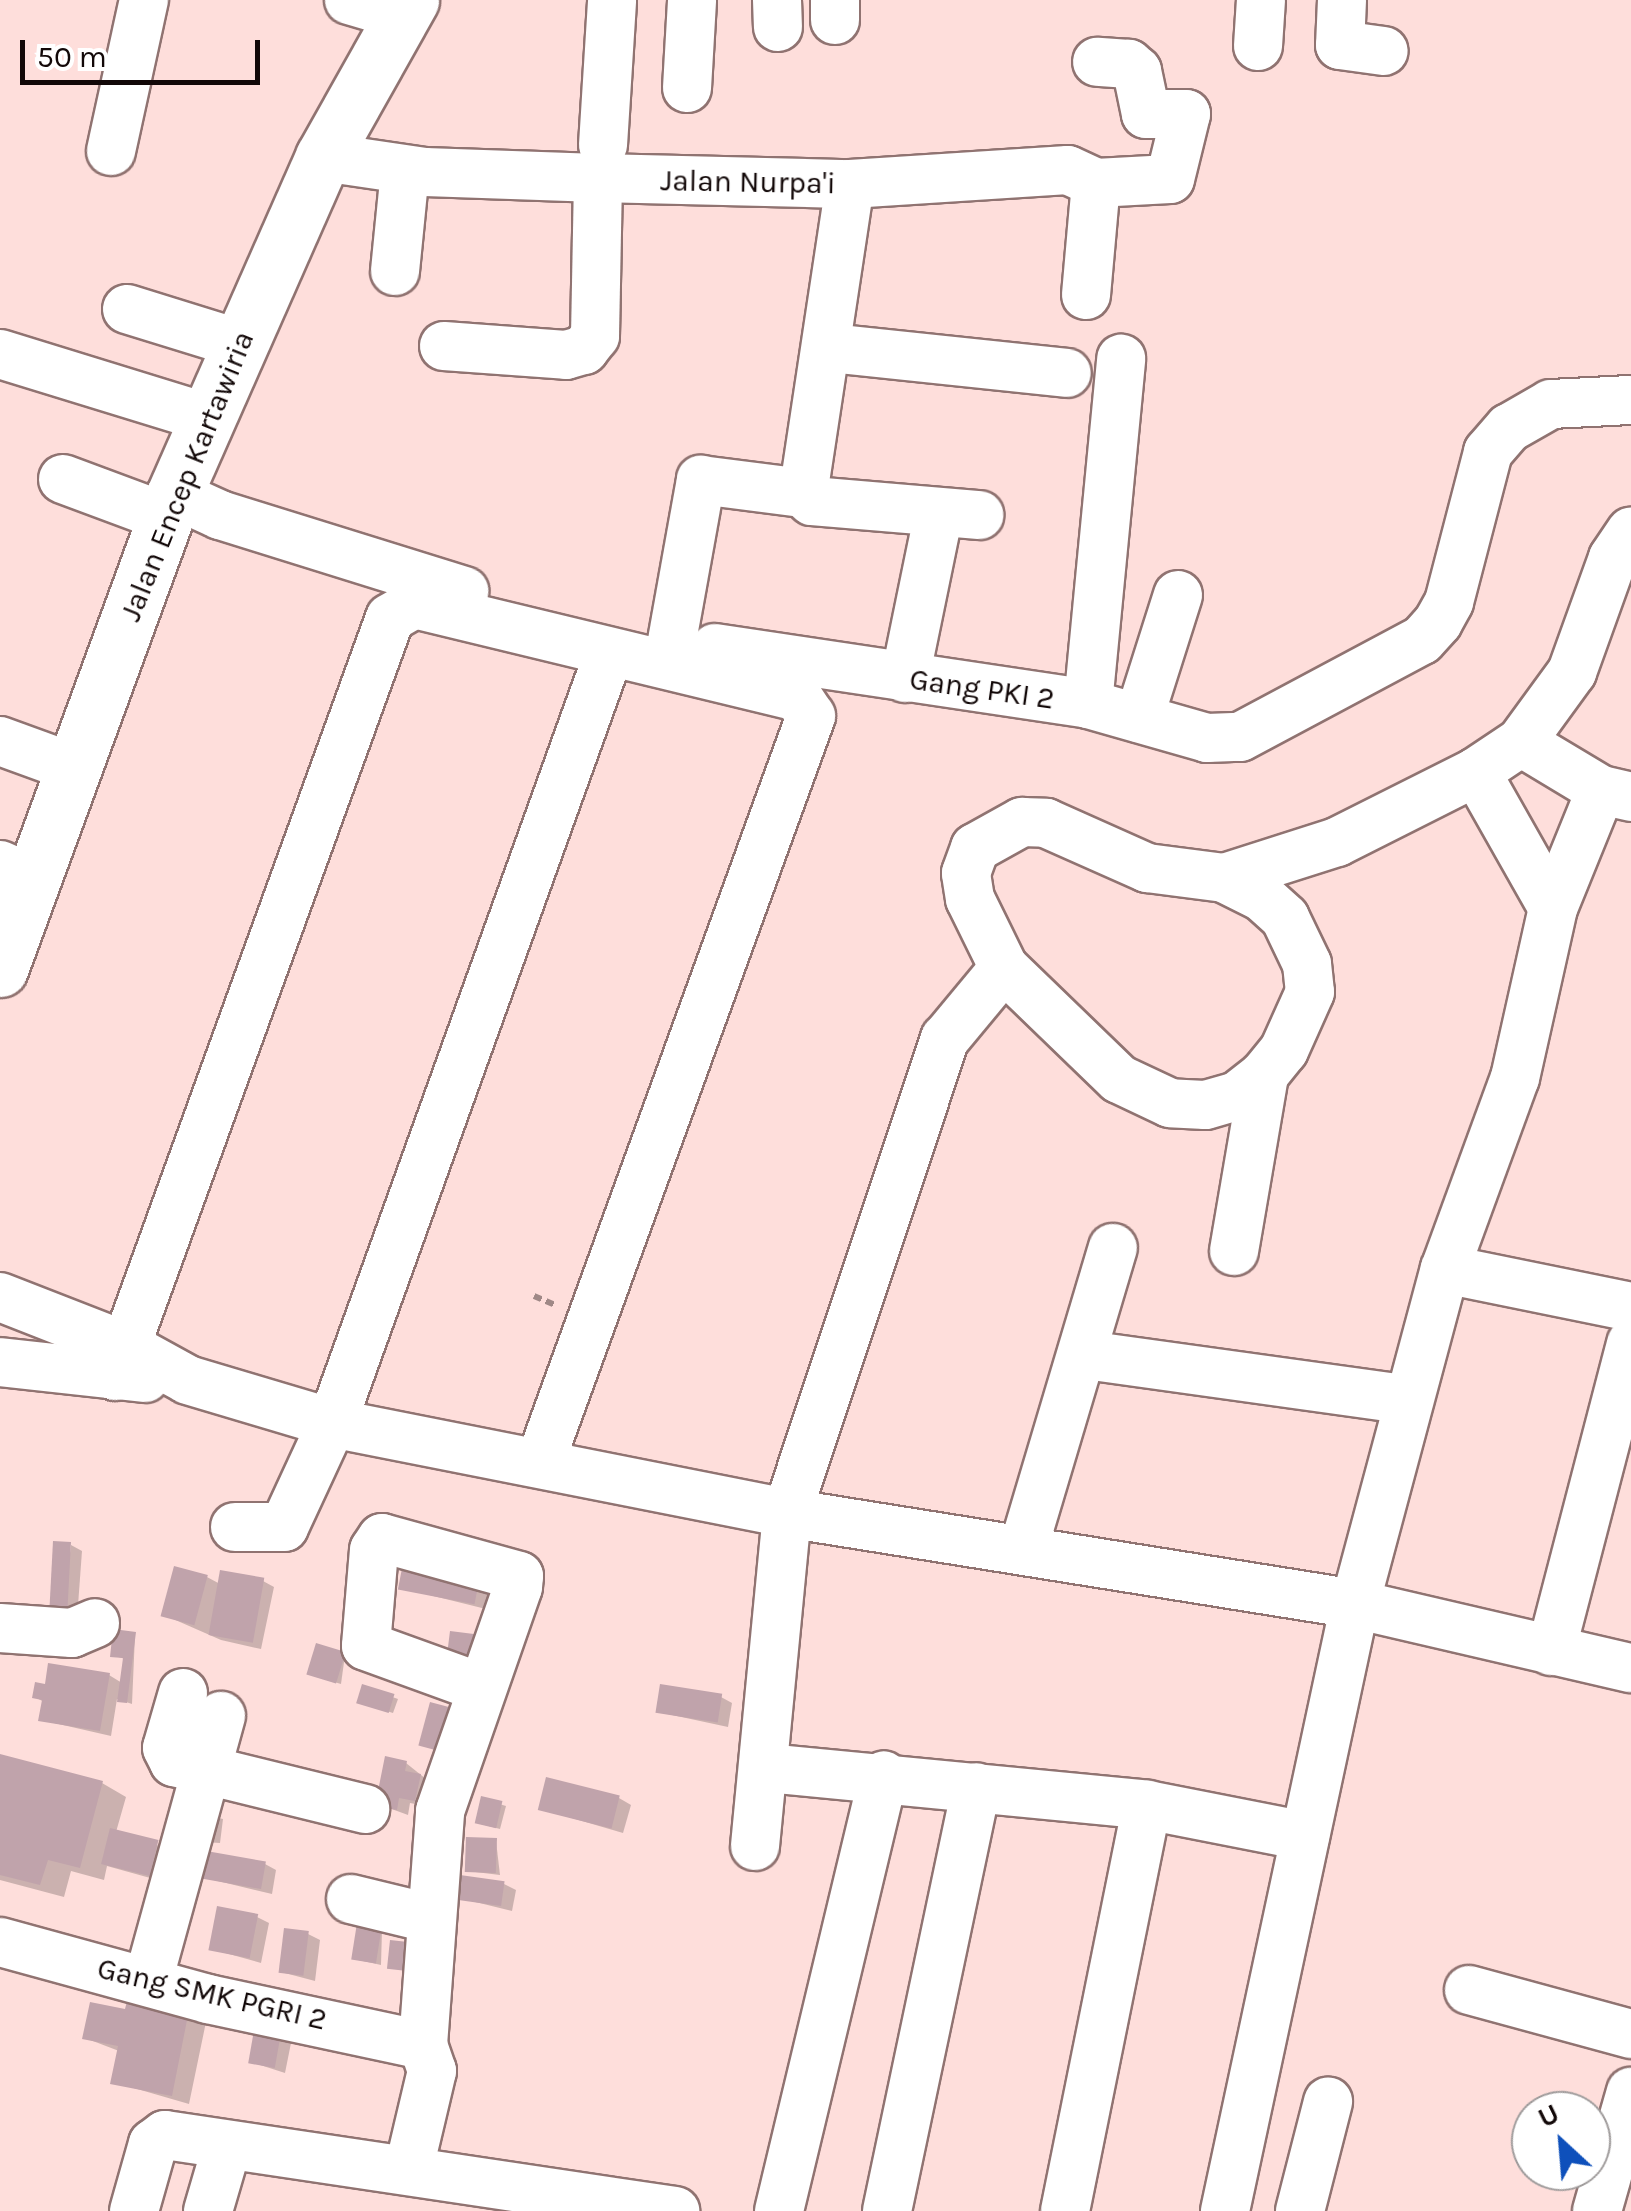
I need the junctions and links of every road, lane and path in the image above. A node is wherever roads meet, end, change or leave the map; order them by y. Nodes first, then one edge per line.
1 (144, 0) edge
2 (612, 0) edge
3 (692, 0) edge
4 (1342, 0) edge
5 (394, 4) edge
6 (1384, 51) dead end
7 (1097, 62) dead end
8 (687, 88) dead end
9 (110, 152) dead end
10 (324, 157) junction
11 (600, 162) junction
12 (404, 170) junction
13 (1096, 182) junction
14 (850, 184) junction
15 (394, 272) dead end
16 (1086, 296) dead end
17 (126, 309) dead end
18 (240, 344) junction
19 (444, 346) dead end
20 (829, 348) junction
21 (0, 354) edge
22 (1121, 360) dead end
23 (1067, 373) dead end
24 (1631, 400) edge
25 (208, 418) junction
26 (63, 480) dead end
27 (803, 494) junction
28 (170, 504) junction
29 (1631, 530) edge
30 (1619, 590) edge
31 (1178, 595) dead end
32 (672, 641) junction
33 (609, 652) junction
34 (905, 678) junction
35 (1088, 704) junction
36 (1139, 718) junction
37 (0, 740) edge
38 (1521, 742) junction
39 (74, 768) junction
40 (1476, 772) junction
41 (1616, 794) edge
42 (1337, 842) junction
43 (16, 872) edge
44 (1224, 878) junction
45 (1553, 908) junction
46 (1298, 942) junction
47 (1004, 968) junction
48 (0, 969) edge
49 (1052, 1014) junction
50 (945, 1040) junction
51 (1264, 1075) junction
52 (1113, 1248) dead end
53 (1234, 1251) dead end
54 (1444, 1269) junction
55 (0, 1297) edge
56 (1631, 1307) edge
57 (1631, 1343) edge
58 (1086, 1355) junction
59 (121, 1361) junction
60 (0, 1362) edge
61 (1410, 1400) junction
62 (332, 1424) junction
63 (540, 1462) junction
64 (786, 1513) junction
65 (235, 1527) dead end
66 (1024, 1546) junction
67 (1355, 1604) junction
68 (96, 1623) dead end
69 (0, 1628) edge
70 (1551, 1651) junction
71 (1631, 1668) edge
72 (482, 1688) dead end
73 (202, 1704) dead end
74 (766, 1768) junction
75 (205, 1772) junction
76 (884, 1776) junction
77 (976, 1787) junction
78 (1147, 1804) junction
79 (366, 1809) dead end
80 (1305, 1836) junction
81 (755, 1846) dead end
82 (351, 1898) dead end
83 (429, 1918) junction
84 (0, 1942) edge
85 (148, 1980) junction
86 (1469, 1990) dead end
87 (1631, 2034) edge
88 (423, 2046) junction
89 (1631, 2092) edge
90 (1328, 2102) dead end
91 (227, 2146) junction
92 (410, 2168) junction
93 (1600, 2194) edge
94 (134, 2211) edge
95 (208, 2211) edge
96 (675, 2211) edge
97 (780, 2211) edge
98 (887, 2211) edge
99 (1066, 2211) edge
100 (1225, 2211) edge
101 (1300, 2211) edge

1 - 9 street
2 - 11 street
3 - 8 street
4 - 6 street
5 - 10 main road, Jalan Encep Kartawiria
7 - 13 street, Jalan Nurpa'i
10 - 12 street, Jalan Nurpa'i
10 - 18 main road, Jalan Encep Kartawiria
11 - 12 street, Jalan Nurpa'i
11 - 14 street, Jalan Nurpa'i
11 - 19 street
12 - 15 street
13 - 14 street, Jalan Nurpa'i
13 - 16 street
14 - 20 street
17 - 18 street
18 - 25 main road, Jalan Encep Kartawiria
20 - 23 street
20 - 27 street
21 - 25 street
22 - 35 street
24 - 36 street, Gang PKI 2
25 - 28 main road, Jalan Encep Kartawiria
26 - 28 street, Gang PKI 2
27 - 32 street
27 - 34 street
28 - 32 street, Gang PKI 2
28 - 39 main road, Jalan Encep Kartawiria
29 - 30 street
30 - 38 street
31 - 36 street
32 - 34 street, Gang PKI 2
33 - 59 street
33 - 62 street
33 - 63 street
34 - 35 street, Gang PKI 2
35 - 36 street, Gang PKI 2
37 - 39 street
38 - 40 street
38 - 41 street
39 - 43 main road, Jalan Encep Kartawiria
40 - 42 street
40 - 45 street
41 - 45 street
42 - 44 street
42 - 46 street
43 - 48 main road, Jalan Encep Kartawiria
44 - 46 street
44 - 47 street
45 - 54 street
46 - 51 street
47 - 49 street
47 - 50 street
49 - 50 street
49 - 51 street
50 - 64 street
51 - 53 street
52 - 58 street
54 - 56 street
54 - 61 street
55 - 59 street
57 - 70 street
58 - 61 street
58 - 66 street
59 - 60 street
59 - 62 street
61 - 67 street
62 - 63 street
62 - 65 street
63 - 64 street
64 - 66 street
64 - 74 street
66 - 67 street
67 - 70 street
67 - 80 street
68 - 69 street
70 - 71 street
72 - 83 street
73 - 75 street
74 - 76 street
74 - 81 street
75 - 79 street
75 - 85 street
76 - 77 street
76 - 97 street
77 - 78 street
77 - 98 street
78 - 80 street
78 - 99 street
80 - 100 street
82 - 83 street
83 - 88 street
84 - 85 street, Gang SMK PGRI 2
85 - 88 street, Gang SMK PGRI 2
86 - 87 street
88 - 92 street
89 - 93 street
90 - 101 street
91 - 92 street
91 - 94 street
91 - 95 street
92 - 96 street

